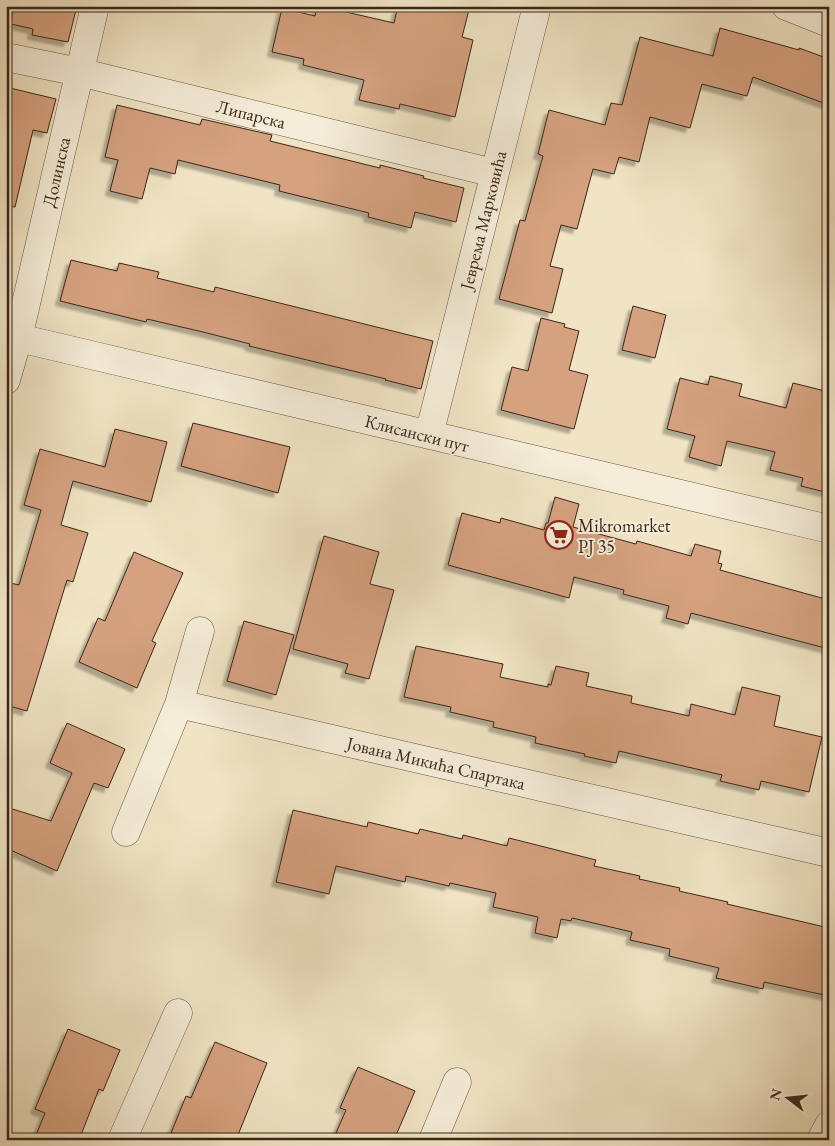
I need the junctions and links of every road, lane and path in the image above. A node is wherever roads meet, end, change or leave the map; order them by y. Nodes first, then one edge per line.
1 (96, 6) edge
2 (537, 6) edge
3 (786, 6) edge
4 (829, 22) edge
5 (6, 57) edge
6 (80, 72) junction
7 (494, 173) junction
8 (12, 337) edge
9 (6, 380) edge
10 (429, 434) junction
11 (829, 530) edge
12 (200, 631) dead end
13 (179, 704) junction
14 (126, 832) dead end
15 (829, 853) edge
16 (178, 1013) dead end
17 (457, 1082) dead end
18 (829, 1125) edge
19 (122, 1140) edge
20 (433, 1140) edge
21 (821, 1140) edge

1 - 6 street, Долинска
2 - 7 street, Јеврема Марковића
3 - 4 street
5 - 6 street, Липарска
6 - 7 street, Липарска
6 - 8 street, Долинска
7 - 10 street, Јеврема Марковића
8 - 9 street, Долинска
8 - 10 street, Клисански пут
10 - 11 street, Клисански пут
12 - 13 street
13 - 14 street
13 - 15 street, Јована Микића Спартака
16 - 19 street
17 - 20 street
18 - 21 street

